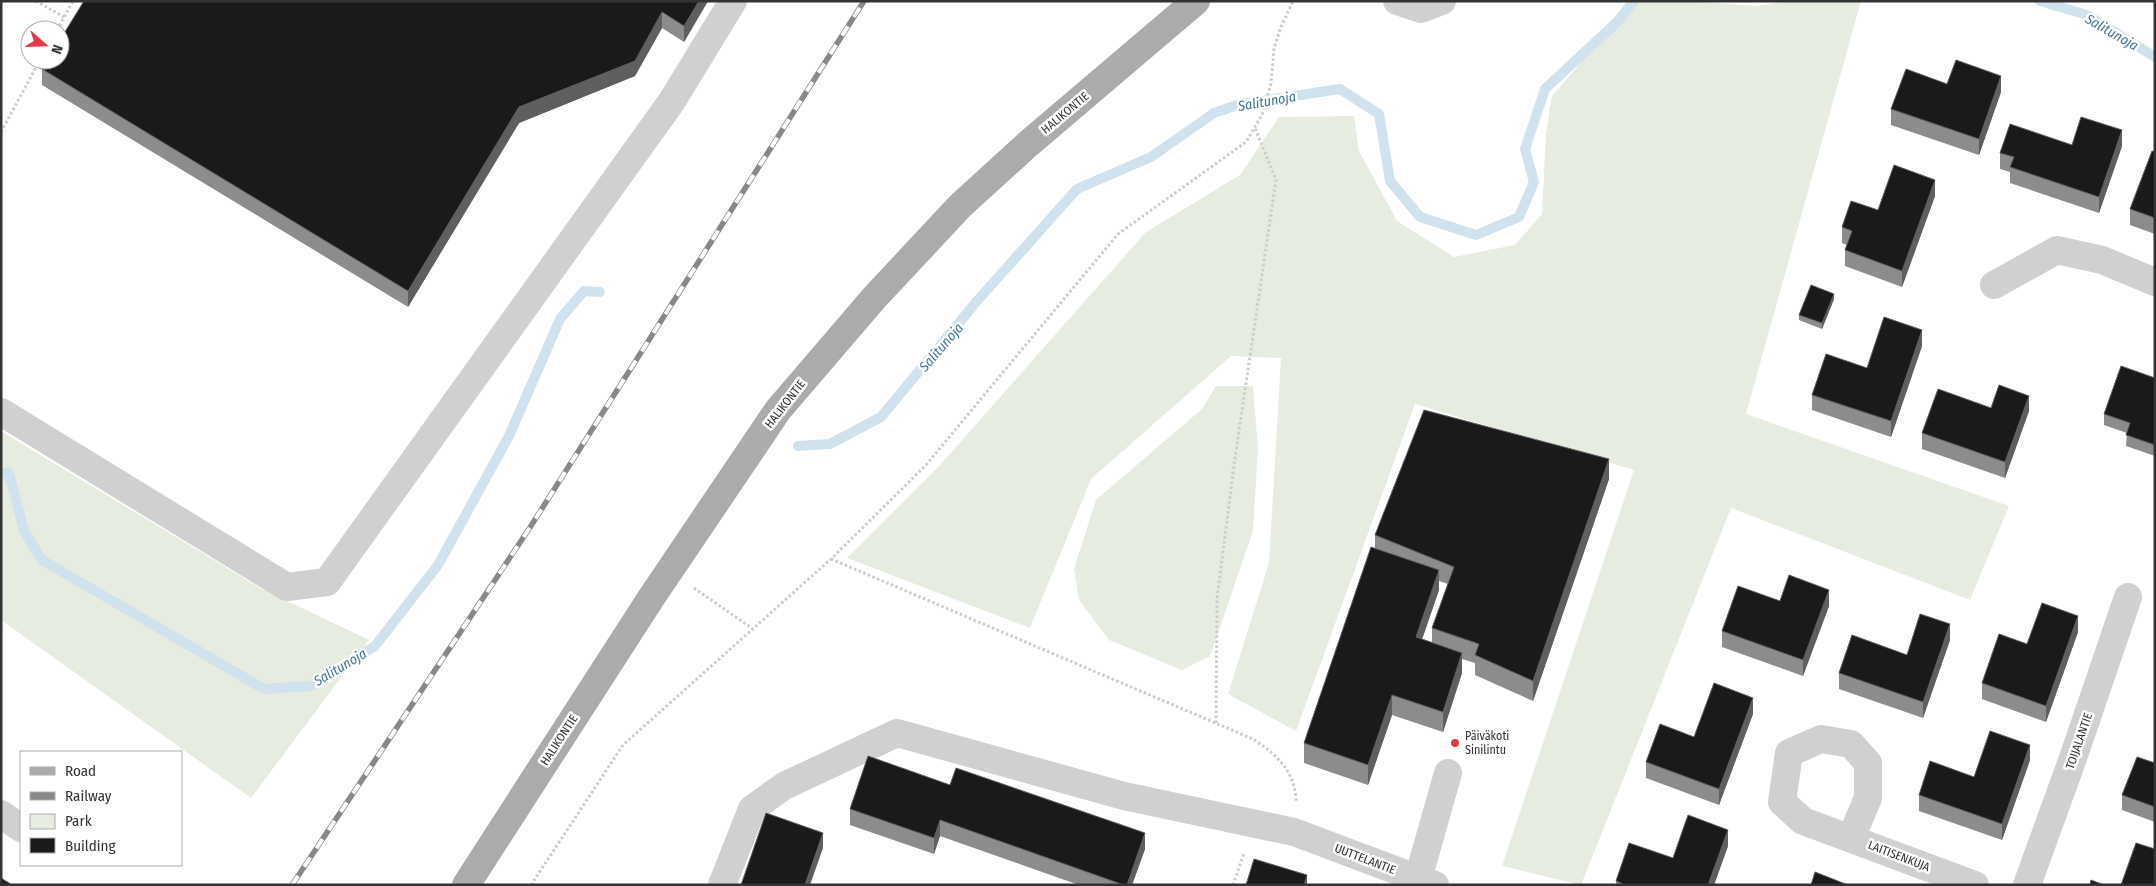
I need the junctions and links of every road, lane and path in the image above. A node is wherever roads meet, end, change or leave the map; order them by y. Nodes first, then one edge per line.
1 (36, 1) edge
2 (73, 1) edge
3 (733, 1) edge
4 (1196, 1) edge
5 (1294, 1) edge
6 (1397, 1) edge
7 (1442, 1) edge
8 (64, 17) junction
9 (62, 20) edge
10 (35, 70) edge
11 (1255, 127) junction
12 (1, 132) edge
13 (2155, 282) edge
14 (1994, 285) dead end
15 (1, 412) edge
16 (831, 559) junction
17 (694, 588) dead end
18 (2128, 597) dead end
19 (753, 629) junction
20 (1216, 723) junction
21 (1448, 773) dead end
22 (1, 814) edge
23 (20, 827) edge
24 (1294, 832) junction
25 (1851, 838) dead end
26 (1427, 882) edge
27 (466, 885) edge
28 (531, 885) edge
29 (722, 885) edge
30 (1976, 885) edge
31 (2027, 885) edge

1 - 8 path
2 - 8 path
3 - 15 street
4 - 27 main road, HALIKONTIE
5 - 11 path
6 - 7 street
8 - 9 path
10 - 12 path
11 - 16 path
11 - 20 path
13 - 14 street
16 - 19 path
16 - 20 path
17 - 19 path
18 - 31 street, TOIJALANTIE
19 - 28 path
20 - 24 path
21 - 26 street
22 - 23 street
24 - 26 street, UUTTELANTIE
24 - 29 street, UUTTELANTIE
25 - 30 street, LAITISENKUJA

